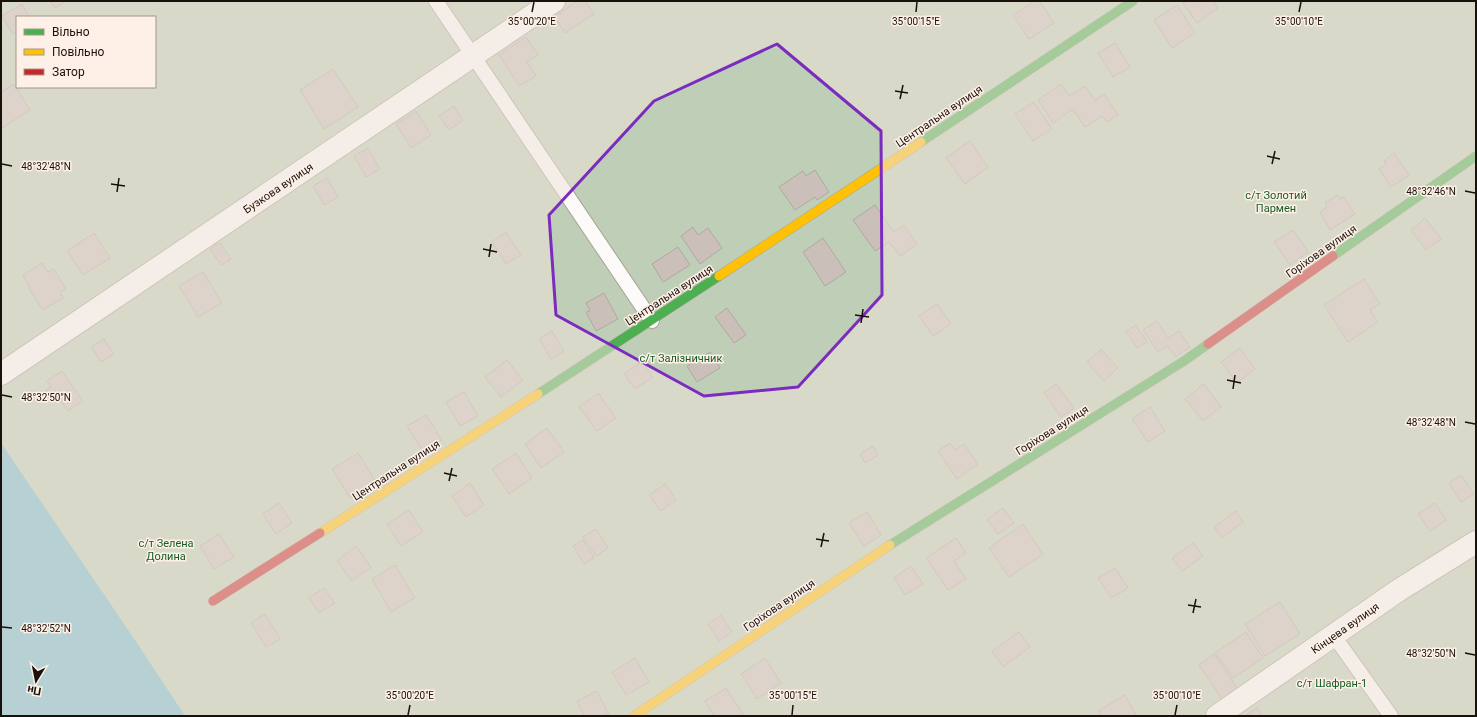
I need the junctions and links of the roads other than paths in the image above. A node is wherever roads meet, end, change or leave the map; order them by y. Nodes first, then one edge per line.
1 (436, 1) edge
2 (554, 1) edge
3 (1133, 1) edge
4 (474, 56) junction
5 (1476, 156) edge
6 (652, 321) junction
7 (1, 374) edge
8 (1476, 542) edge
9 (213, 601) dead end
10 (1334, 636) junction
11 (634, 716) edge
12 (1217, 716) edge
13 (1391, 716) edge

1 - 4 lane
2 - 4 street, Бузкова вулиця
3 - 6 street, Центральна вулиця
4 - 6 lane
4 - 7 street, Бузкова вулиця
5 - 11 street, Горіхова вулиця
6 - 9 street, Центральна вулиця
8 - 10 street, Кінцева вулиця
10 - 12 street, Кінцева вулиця
10 - 13 lane

